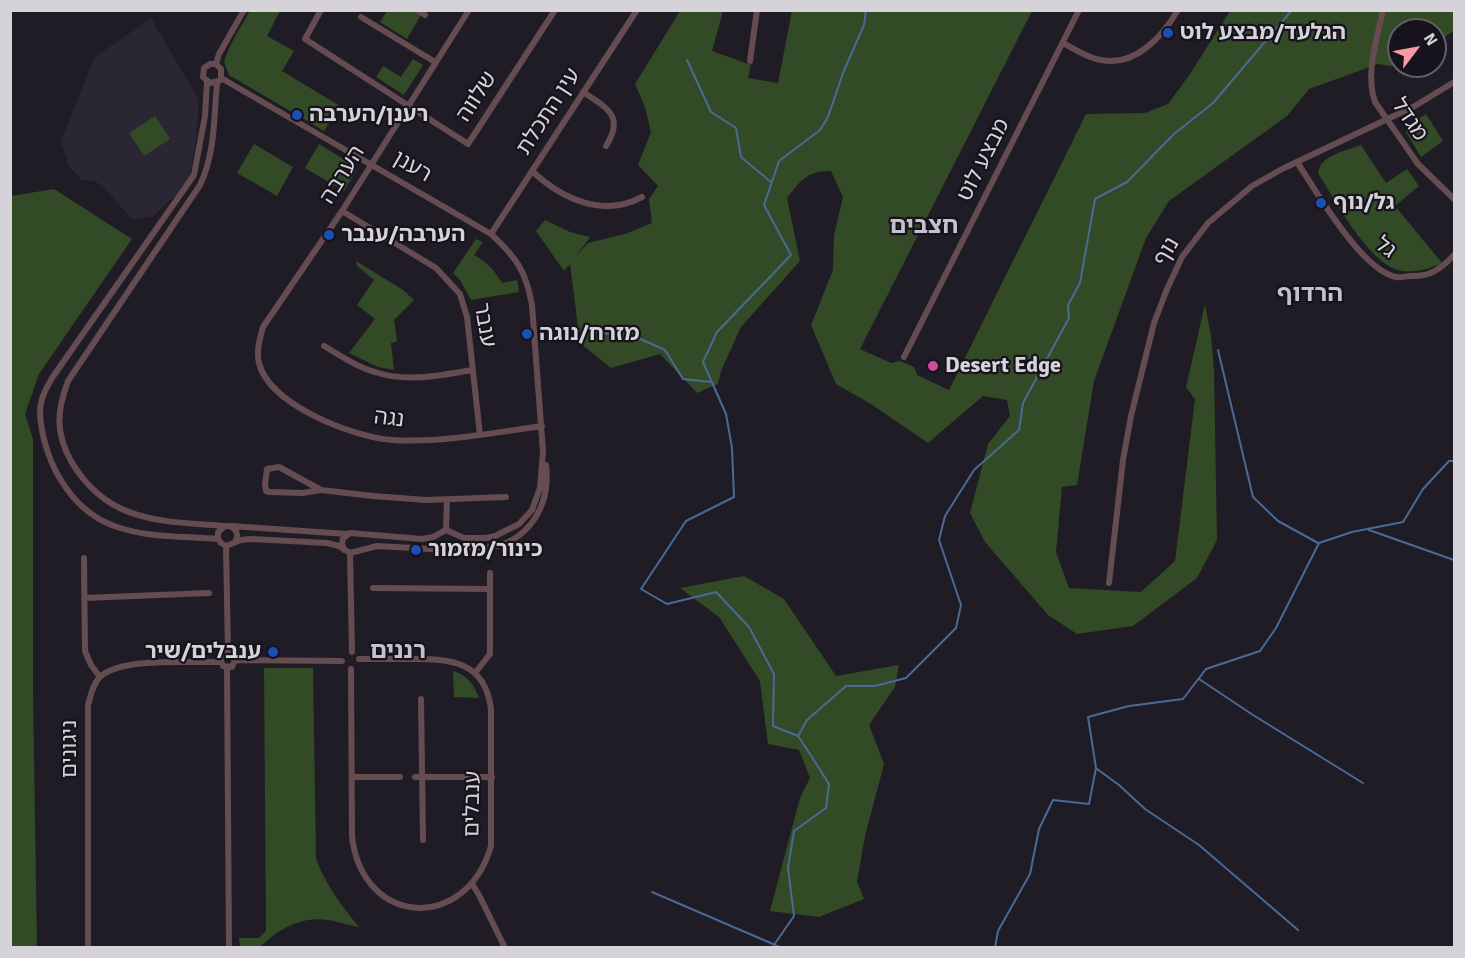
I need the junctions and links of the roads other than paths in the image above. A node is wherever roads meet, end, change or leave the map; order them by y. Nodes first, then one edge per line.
1 (244, 10) edge
2 (321, 10) edge
3 (469, 10) edge
4 (555, 10) edge
5 (637, 10) edge
6 (758, 10) edge
7 (1079, 10) edge
8 (1178, 10) edge
9 (1383, 10) edge
10 (361, 17) dead end
11 (1063, 43) junction
12 (750, 60) dead end
13 (435, 62) junction
14 (216, 64) junction
15 (219, 80) junction
16 (207, 82) junction
17 (1455, 82) edge
18 (584, 92) junction
19 (408, 106) junction
20 (1387, 120) junction
21 (606, 146) dead end
22 (1297, 162) junction
23 (372, 165) junction
24 (532, 171) junction
25 (642, 197) dead end
26 (1455, 199) edge
27 (342, 211) junction
28 (491, 234) junction
29 (1455, 255) edge
30 (324, 346) dead end
31 (904, 357) dead end
32 (259, 362) joint
33 (473, 370) junction
34 (542, 426) junction
35 (480, 435) junction
36 (321, 490) junction
37 (506, 497) dead end
38 (447, 500) junction
39 (228, 526) junction
40 (443, 532) junction
41 (347, 534) junction
42 (356, 534) junction
43 (456, 535) junction
44 (218, 539) junction
45 (234, 543) junction
46 (226, 546) junction
47 (454, 548) junction
48 (442, 549) junction
49 (347, 551) junction
50 (358, 551) junction
51 (84, 558) dead end
52 (490, 573) dead end
53 (1109, 583) dead end
54 (373, 588) dead end
55 (490, 589) junction
56 (209, 593) dead end
57 (84, 598) junction
58 (228, 652) junction
59 (352, 652) junction
60 (359, 659) junction
61 (235, 660) junction
62 (342, 661) junction
63 (220, 662) junction
64 (227, 668) junction
65 (351, 669) junction
66 (475, 672) junction
67 (100, 677) junction
68 (421, 699) dead end
69 (352, 777) junction
70 (400, 777) dead end
71 (419, 777) junction
72 (492, 777) junction
73 (423, 840) dead end
74 (472, 884) junction
75 (88, 948) edge
76 (229, 948) edge
77 (505, 948) edge

1 - 14 street
2 - 19 street
3 - 13 street, הערבה
4 - 19 street, שלווה
5 - 18 street, עין התכלת
6 - 12 street
7 - 11 street, מבצע לוט
8 - 11 street
9 - 20 street, מגדל
10 - 13 street
11 - 31 street, מבצע לוט
13 - 19 street, הערבה
14 - 15 street
14 - 16 street
15 - 16 street
15 - 23 street, רענן
15 - 39 street
16 - 44 street
17 - 20 street, נוף
18 - 21 street
18 - 24 street, עין התכלת
19 - 23 street, הערבה
20 - 22 street, נוף
20 - 26 street, מגדל
22 - 29 street, גל
22 - 53 street, נוף
23 - 27 street, הערבה
23 - 28 street, רענן
24 - 25 street
24 - 28 street, עין התכלת
27 - 32 street, הערבה
27 - 33 street, ענבר
28 - 34 street, רענן
30 - 33 street
32 - 35 street, נגה
33 - 35 street, ענבר
34 - 35 street, נגה
34 - 43 street
34 - 47 street
36 - 36 street
36 - 38 street
37 - 38 street
38 - 40 street
39 - 41 street
39 - 44 street
39 - 45 street
40 - 42 street
40 - 43 street
40 - 48 street
41 - 42 street
41 - 49 street
42 - 50 street
43 - 47 street
44 - 46 street
45 - 46 street
45 - 49 street
46 - 58 street
47 - 48 street
48 - 50 street
49 - 50 street
49 - 59 street
51 - 57 street
52 - 55 street
54 - 55 street
55 - 66 street
56 - 57 street
57 - 67 street
58 - 61 street
58 - 63 street
59 - 60 street
59 - 62 street
60 - 65 street
60 - 66 street
61 - 62 street
61 - 64 street
62 - 65 street
63 - 64 street
63 - 67 street
64 - 76 street
65 - 69 street, ענבלים
66 - 72 street, ענבלים
67 - 75 street, ניגונים
68 - 71 street
69 - 70 street
69 - 74 street, ענבלים
71 - 72 street
71 - 73 street
72 - 74 street, ענבלים
74 - 77 street

